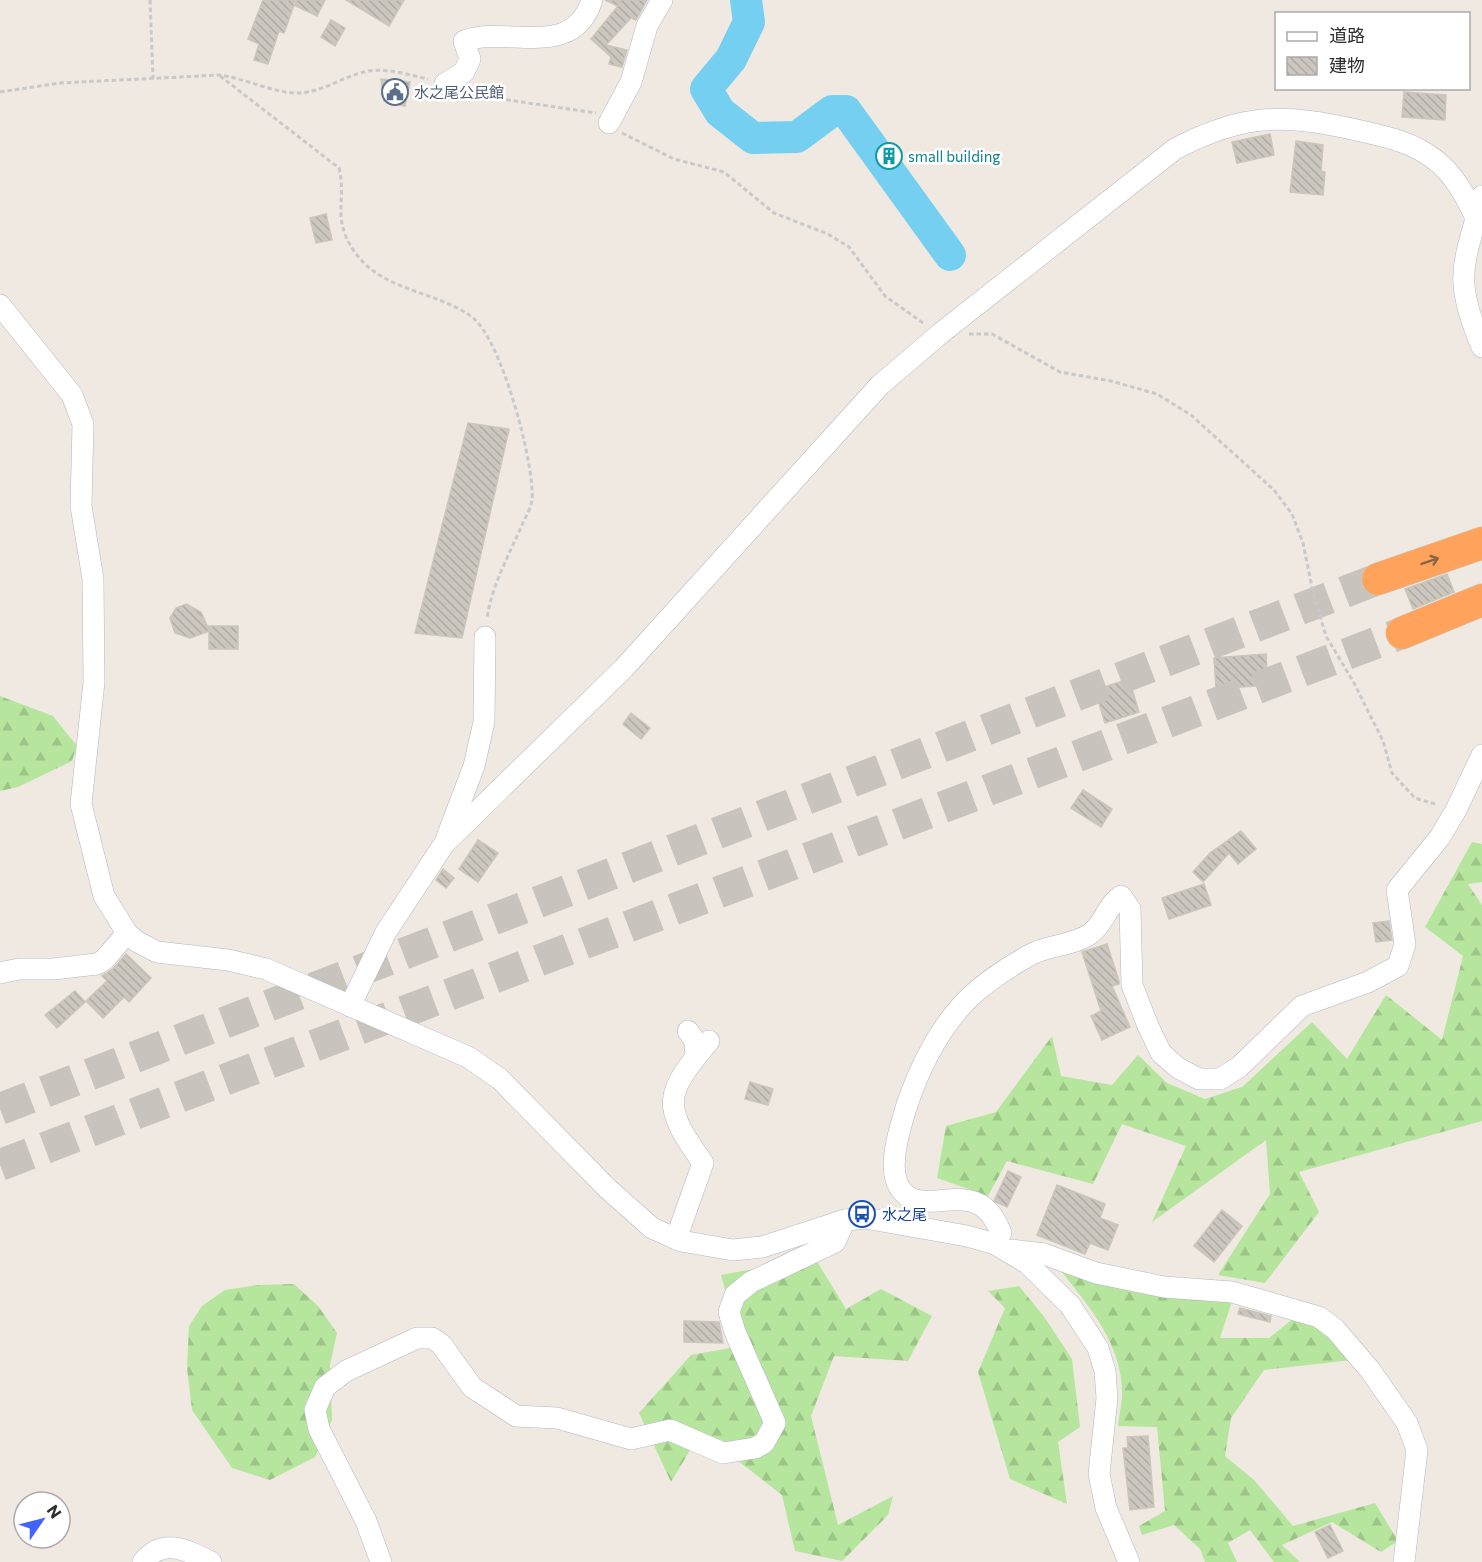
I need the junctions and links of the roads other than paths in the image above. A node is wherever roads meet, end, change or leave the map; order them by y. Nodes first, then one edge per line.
1 (662, 0) edge
2 (592, 2) edge
3 (445, 84) road end
4 (609, 123) road end
5 (1482, 196) edge
6 (1476, 218) junction
7 (0, 305) edge
8 (1482, 347) edge
9 (1482, 543) edge
10 (1378, 579) tunnel mouth
11 (1482, 600) edge
12 (1402, 633) tunnel mouth
13 (484, 637) road end
14 (1482, 755) edge
15 (444, 844) junction
16 (127, 933) junction
17 (0, 973) edge
18 (350, 1005) junction
19 (688, 1030) dead end
20 (845, 1220) junction
21 (676, 1239) junction
22 (999, 1246) junction
23 (143, 1562) edge
24 (211, 1562) edge
25 (381, 1562) edge
26 (1129, 1562) edge
27 (1404, 1562) edge

1 - 4 street
2 - 3 street
5 - 6 street
6 - 8 street
6 - 15 street
7 - 16 street
10 -> 9 highway
11 - 12 highway
13 - 15 street
14 - 22 street
15 - 18 street
16 - 17 street
16 - 18 street
18 - 21 street
19 - 21 street
20 - 21 street
20 - 22 street
20 - 25 street
22 - 26 street
22 - 27 street
23 - 24 street

